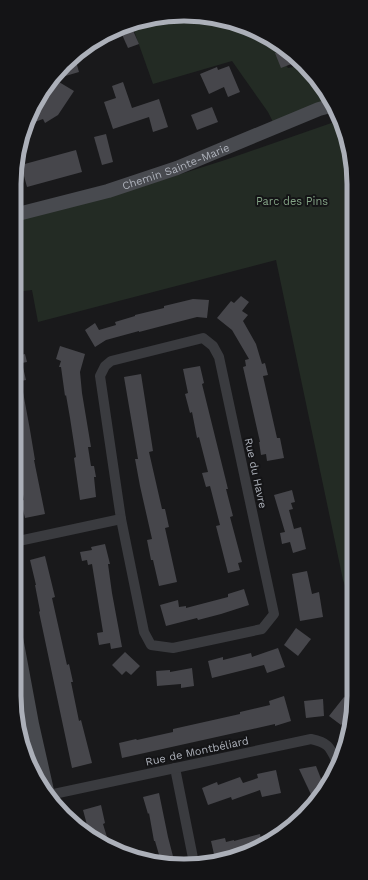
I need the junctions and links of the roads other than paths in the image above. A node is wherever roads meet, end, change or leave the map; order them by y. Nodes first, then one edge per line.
1 (327, 106) edge
2 (21, 213) edge
3 (121, 519) junction
4 (21, 540) edge
5 (21, 680) edge
6 (335, 758) edge
7 (175, 768) junction
8 (45, 782) edge
9 (54, 794) edge
10 (193, 859) edge

1 - 2 street, Chemin Sainte-Marie
3 - 3 street, Rue du Havre
3 - 4 street
5 - 8 street
6 - 7 street, Rue de Montbéliard
7 - 9 street, Rue de Montbéliard
7 - 10 street

